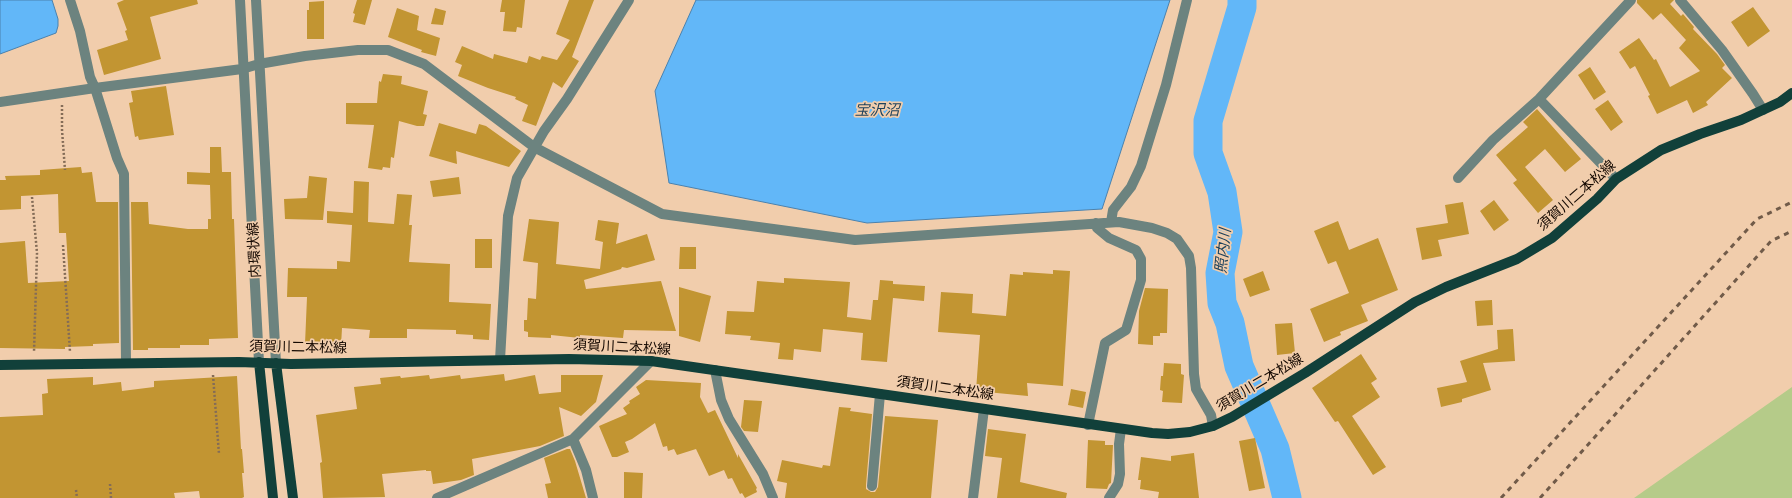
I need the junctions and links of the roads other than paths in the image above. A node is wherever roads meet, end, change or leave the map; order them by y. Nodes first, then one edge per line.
1 (70, 0) edge
2 (240, 0) edge
3 (256, 0) edge
4 (629, 0) edge
5 (1187, 0) edge
6 (1680, 0) edge
7 (1626, 2) edge
8 (259, 64) junction
9 (242, 69) junction
10 (96, 88) junction
11 (1792, 93) edge
12 (1539, 99) junction
13 (0, 102) edge
14 (1763, 110) junction
15 (534, 147) junction
16 (1458, 178) dead end
17 (1616, 179) junction
18 (1111, 222) junction
19 (1096, 223) junction
20 (500, 360) junction
21 (651, 361) junction
22 (259, 362) junction
23 (126, 363) junction
24 (276, 363) junction
25 (0, 365) edge
26 (715, 370) junction
27 (880, 394) junction
28 (984, 409) junction
29 (1088, 425) junction
30 (1213, 426) junction
31 (1121, 429) junction
32 (573, 439) junction
33 (872, 486) dead end
34 (272, 498) edge
35 (293, 498) edge
36 (437, 498) edge
37 (593, 498) edge
38 (773, 498) edge
39 (973, 498) edge
40 (1109, 498) edge

1 - 10 street
2 - 9 street, 内環状線
3 - 8 street, 内環状線
4 - 15 street
5 - 18 street
6 - 14 street
7 - 12 street
8 - 9 street
8 - 15 street
8 - 24 street, 内環状線
9 - 10 street
9 - 22 street, 内環状線
10 - 13 street
10 - 23 street
11 - 14 main road, 須賀川二本松線
12 - 16 street
12 - 17 street
14 - 17 main road, 須賀川二本松線
15 - 19 street
15 - 20 street
17 - 30 main road, 須賀川二本松線
18 - 19 street
18 - 30 street
19 - 29 street
20 - 21 main road, 須賀川二本松線
20 - 24 main road, 須賀川二本松線
21 - 26 main road, 須賀川二本松線
21 - 32 street
22 - 23 main road, 須賀川二本松線
22 - 24 main road, 須賀川二本松線
22 - 34 main road, 内環状線
23 - 25 main road, 須賀川二本松線
24 - 35 main road, 内環状線
26 - 27 main road, 須賀川二本松線
26 - 38 street
27 - 28 main road, 須賀川二本松線
27 - 33 street
28 - 29 main road, 須賀川二本松線
28 - 39 street
29 - 31 main road, 須賀川二本松線
30 - 31 main road, 須賀川二本松線
31 - 40 street
32 - 36 street
32 - 37 street

